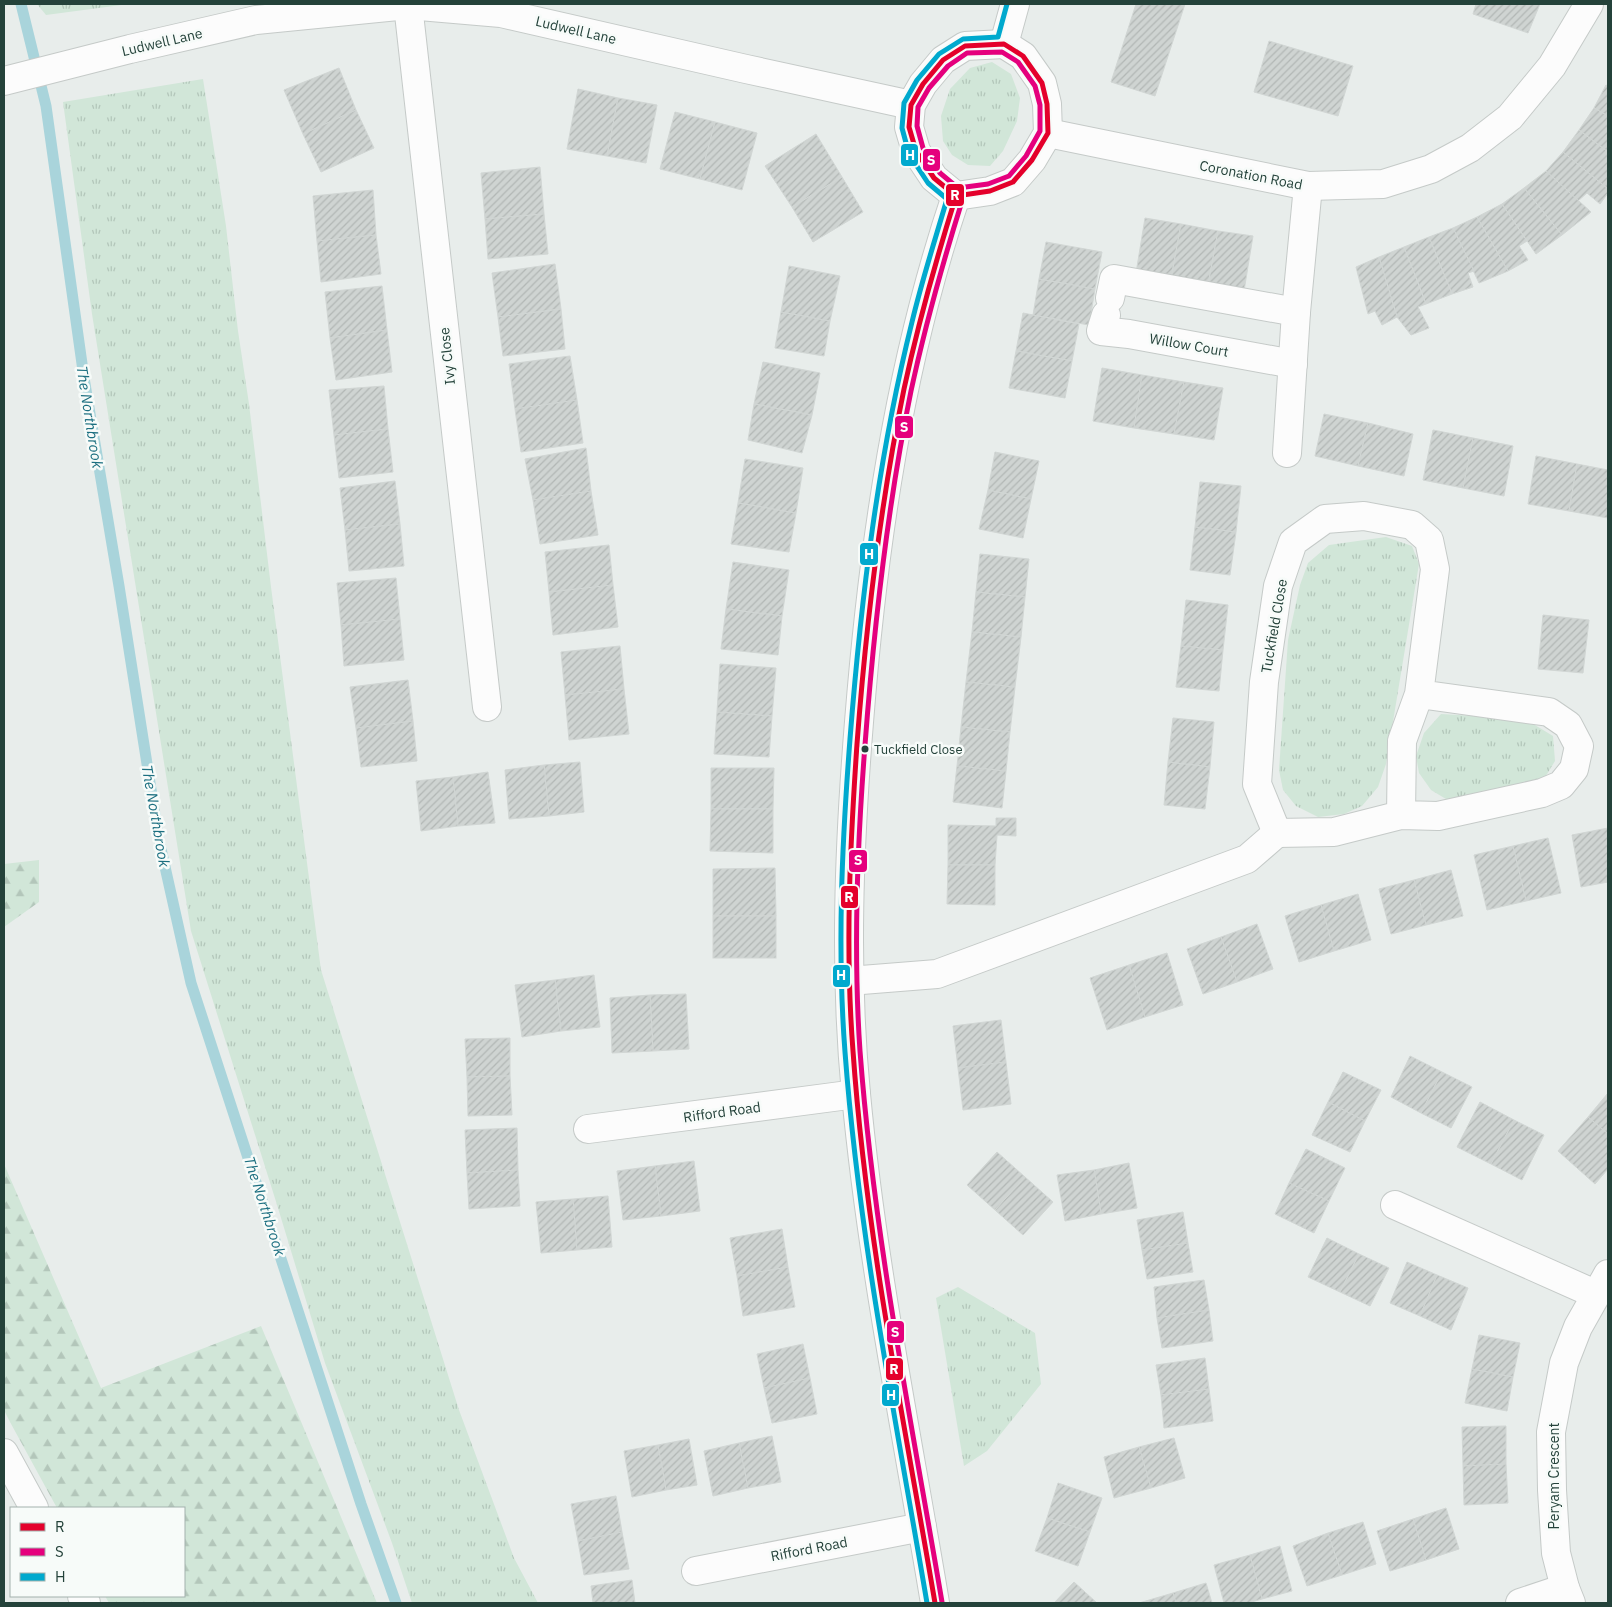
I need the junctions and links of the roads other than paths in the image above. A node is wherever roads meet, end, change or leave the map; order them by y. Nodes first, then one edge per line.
1 (1015, 4) edge
2 (1589, 4) edge
3 (408, 5) junction
4 (1004, 44) junction
5 (5, 81) edge
6 (911, 105) junction
7 (1048, 133) junction
8 (1308, 186) junction
9 (956, 196) junction
10 (1296, 312) junction
11 (1293, 364) junction
12 (1287, 453) dead end
13 (1419, 694) junction
14 (487, 706) dead end
15 (1401, 815) junction
16 (1277, 833) junction
17 (849, 981) junction
18 (856, 1094) junction
19 (588, 1129) dead end
20 (1395, 1205) dead end
21 (1602, 1284) edge
22 (4, 1452) edge
23 (33, 1507) edge
24 (922, 1527) junction
25 (696, 1571) dead end
26 (1568, 1596) edge
27 (934, 1603) edge
28 (1520, 1603) edge

1 - 4 street
2 - 8 street, Coronation Road
3 - 5 street, Ludwell Lane
3 - 6 street, Ludwell Lane
3 - 14 street, Ivy Close
4 - 6 street
4 - 7 street
6 - 9 street
7 - 8 street, Coronation Road
7 - 9 street
8 - 10 street
9 - 17 street
10 - 11 street
10 - 11 street, Willow Court
11 - 12 street
13 - 15 street, Tuckfield Close
13 - 15 street
13 - 16 street, Tuckfield Close
15 - 16 street
16 - 17 street
17 - 18 street
18 - 19 street, Rifford Road
18 - 24 street
20 - 21 street, Peryam Crescent
21 - 26 street, Peryam Crescent
22 - 23 street
24 - 25 street, Rifford Road
24 - 27 street
26 - 28 street

